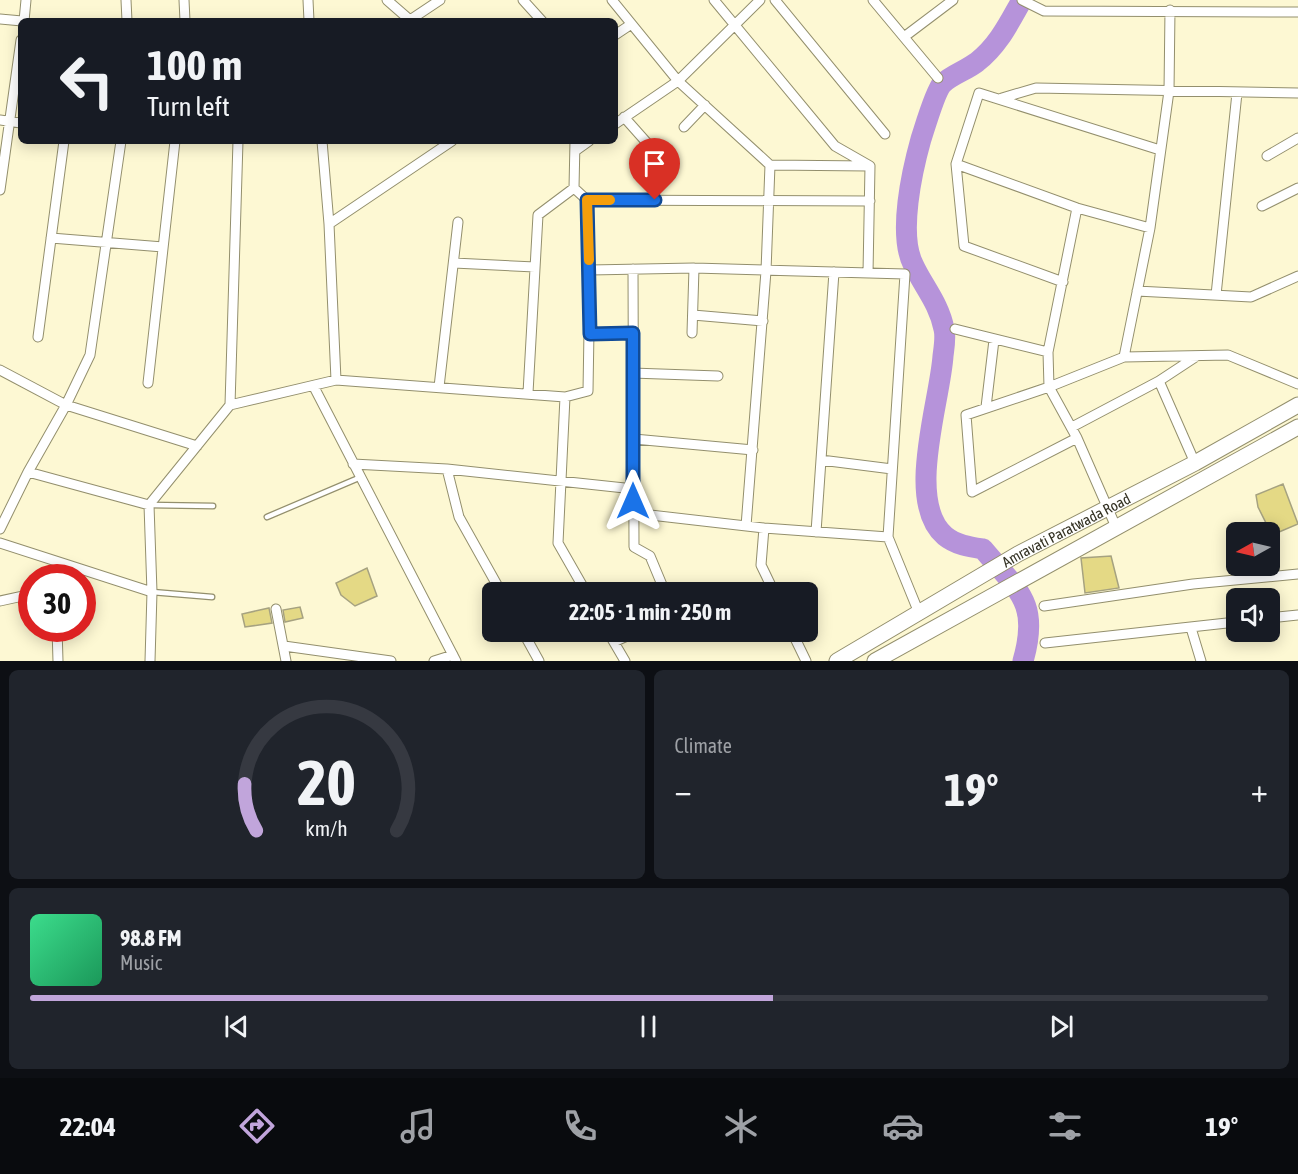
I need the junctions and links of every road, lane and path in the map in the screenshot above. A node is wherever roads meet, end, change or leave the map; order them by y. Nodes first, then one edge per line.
1 (26, 0) edge
2 (126, 0) edge
3 (184, 0) edge
4 (309, 0) edge
5 (387, 0) edge
6 (440, 0) edge
7 (523, 0) edge
8 (612, 0) edge
9 (714, 0) edge
10 (760, 0) edge
11 (775, 0) edge
12 (873, 0) edge
13 (953, 0) edge
14 (1022, 0) edge
15 (1296, 0) edge
16 (1217, 5) edge
17 (1170, 10) junction
18 (1296, 12) edge
19 (23, 18) edge
20 (127, 18) edge
21 (185, 18) edge
22 (309, 18) edge
23 (408, 18) edge
24 (413, 18) edge
25 (539, 18) edge
26 (0, 19) edge
27 (18, 21) edge
28 (630, 25) junction
29 (735, 25) junction
30 (618, 33) edge
31 (904, 37) junction
32 (18, 55) edge
33 (938, 78) dead end
34 (678, 81) junction
35 (1169, 91) junction
36 (1237, 93) junction
37 (1298, 93) edge
38 (1001, 98) junction
39 (705, 105) junction
40 (624, 117) junction
41 (5, 121) edge
42 (618, 122) edge
43 (684, 127) dead end
44 (885, 134) dead end
45 (1298, 138) edge
46 (64, 144) edge
47 (121, 144) edge
48 (175, 144) edge
49 (238, 144) edge
50 (322, 144) edge
51 (434, 144) edge
52 (447, 144) edge
53 (648, 144) dead end
54 (575, 146) edge
55 (438, 149) junction
56 (1160, 150) junction
57 (1267, 156) dead end
58 (956, 164) junction
59 (770, 165) junction
60 (870, 166) junction
61 (573, 188) junction
62 (1298, 188) edge
63 (0, 190) edge
64 (587, 200) junction
65 (770, 200) junction
66 (870, 201) junction
67 (1262, 206) dead end
68 (1077, 208) junction
69 (458, 222) dead end
70 (329, 224) junction
71 (1150, 228) junction
72 (51, 238) junction
73 (106, 242) junction
74 (163, 247) junction
75 (454, 263) junction
76 (535, 267) junction
77 (694, 268) junction
78 (633, 269) junction
79 (590, 270) junction
80 (766, 271) junction
81 (834, 273) junction
82 (868, 273) junction
83 (1298, 276) edge
84 (1063, 282) junction
85 (1137, 291) junction
86 (1216, 295) junction
87 (693, 315) junction
88 (763, 321) junction
89 (955, 330) dead end
90 (633, 333) junction
91 (692, 333) dead end
92 (590, 334) junction
93 (38, 337) dead end
94 (994, 340) junction
95 (1048, 352) junction
96 (1198, 356) junction
97 (1124, 357) junction
98 (0, 370) edge
99 (632, 373) junction
100 (718, 376) dead end
101 (336, 380) junction
102 (1159, 381) junction
103 (148, 383) dead end
104 (1298, 384) edge
105 (314, 387) junction
106 (439, 387) junction
107 (1049, 387) junction
108 (528, 393) junction
109 (565, 397) junction
110 (66, 405) junction
111 (230, 405) junction
112 (1298, 405) edge
113 (986, 407) junction
114 (1072, 427) junction
115 (1298, 427) edge
116 (1077, 438) junction
117 (634, 439) junction
118 (197, 446) junction
119 (753, 450) junction
120 (821, 460) junction
121 (1195, 463) junction
122 (353, 464) junction
123 (447, 469) junction
124 (892, 469) junction
125 (28, 472) junction
126 (361, 477) junction
127 (562, 479) junction
128 (633, 489) junction
129 (149, 505) junction
130 (213, 506) dead end
131 (1109, 507) junction
132 (3, 513) edge
133 (633, 513) junction
134 (267, 517) dead end
135 (746, 526) junction
136 (1116, 527) junction
137 (764, 528) junction
138 (0, 529) edge
139 (816, 532) junction
140 (888, 537) junction
141 (0, 543) edge
142 (1298, 574) edge
143 (495, 582) edge
144 (580, 582) edge
145 (661, 582) edge
146 (769, 582) edge
147 (152, 592) junction
148 (18, 597) edge
149 (212, 597) dead end
150 (0, 601) edge
151 (1044, 606) dead end
152 (276, 609) dead end
153 (919, 613) junction
154 (1298, 615) edge
155 (1280, 617) edge
156 (1226, 623) edge
157 (1191, 628) junction
158 (57, 642) edge
159 (529, 642) edge
160 (614, 642) edge
161 (797, 642) edge
162 (1045, 643) dead end
163 (284, 646) junction
164 (455, 658) edge
165 (58, 661) edge
166 (150, 661) edge
167 (286, 661) edge
168 (391, 661) edge
169 (434, 661) edge
170 (539, 661) edge
171 (625, 661) edge
172 (806, 661) edge
173 (837, 661) edge
174 (875, 661) edge
175 (1201, 661) edge

1 - 19 street
2 - 20 street
3 - 21 street
4 - 22 street
5 - 23 street
6 - 24 street
7 - 25 street
8 - 28 street
9 - 29 street
10 - 29 street
11 - 44 street
12 - 31 street
13 - 31 street
14 - 17 street
15 - 18 street
16 - 17 street
16 - 18 street
17 - 35 street
26 - 27 street
28 - 30 street
28 - 34 street
29 - 34 street
29 - 60 street
31 - 33 street
32 - 41 street
34 - 39 street
34 - 40 street
35 - 36 street
35 - 38 street
35 - 56 street
36 - 37 street
36 - 86 street
38 - 56 street
38 - 58 street
39 - 43 street
39 - 59 street
40 - 42 street
40 - 53 street
41 - 63 street
45 - 57 street
46 - 72 street
47 - 73 street
48 - 74 street
49 - 111 street
50 - 70 street
51 - 55 street
52 - 55 street
54 - 61 street
55 - 70 street
56 - 71 street
58 - 68 street
58 - 84 street
59 - 60 street
59 - 65 street
60 - 66 street
61 - 64 street
61 - 76 street
62 - 67 street
64 - 65 street
64 - 79 street
65 - 66 street
65 - 80 street
66 - 82 street
68 - 71 street
68 - 84 street
69 - 75 street
70 - 101 street
71 - 85 street
72 - 73 street
72 - 93 street
73 - 74 street
73 - 110 street
74 - 103 street
75 - 76 street
75 - 106 street
76 - 108 street
77 - 78 street
77 - 80 street
77 - 87 street
78 - 79 street
78 - 90 street
79 - 92 street
80 - 81 street
80 - 88 street
81 - 82 street
81 - 120 street
82 - 124 street
83 - 86 street
84 - 95 street
85 - 86 street
85 - 97 street
87 - 88 street
87 - 91 street
88 - 119 street
89 - 94 street
90 - 92 street
90 - 99 street
92 - 109 street
94 - 95 street
94 - 113 street
95 - 107 street
96 - 97 street
96 - 102 street
96 - 104 street
97 - 107 street
98 - 110 street
99 - 100 street
99 - 117 street
101 - 105 street
101 - 106 street
102 - 114 street
102 - 121 street
105 - 111 street
105 - 122 street
106 - 108 street
107 - 113 street
107 - 114 street
108 - 109 street
109 - 127 street
110 - 118 street
110 - 125 street
111 - 118 street
112 - 121 main road, Amravati Paratwada Road
113 - 116 street
114 - 116 street
115 - 136 main road, Amravati Paratwada Road
116 - 131 street
117 - 119 street
117 - 128 street
118 - 129 street
119 - 135 street
120 - 124 street
120 - 139 street
121 - 131 main road, Amravati Paratwada Road
122 - 123 street
122 - 126 street
123 - 127 street
123 - 143 street
124 - 140 street
125 - 129 street
125 - 132 street
126 - 134 lane
126 - 164 street
127 - 128 street
127 - 144 street
128 - 133 street
129 - 130 lane
129 - 147 street
131 - 136 street
131 - 153 main road, Amravati Paratwada Road
132 - 138 street
133 - 135 street
133 - 145 street
135 - 137 street
136 - 174 main road, Amravati Paratwada Road
137 - 139 street
137 - 146 street
139 - 140 street
140 - 153 street
141 - 147 street
142 - 151 street
147 - 149 lane
147 - 166 street
148 - 150 street
152 - 163 street
153 - 173 main road, Amravati Paratwada Road
154 - 155 street
156 - 157 street
157 - 162 street
157 - 175 street
158 - 165 street
159 - 170 street
160 - 171 street
161 - 172 street
163 - 167 street
163 - 168 street
164 - 169 street

